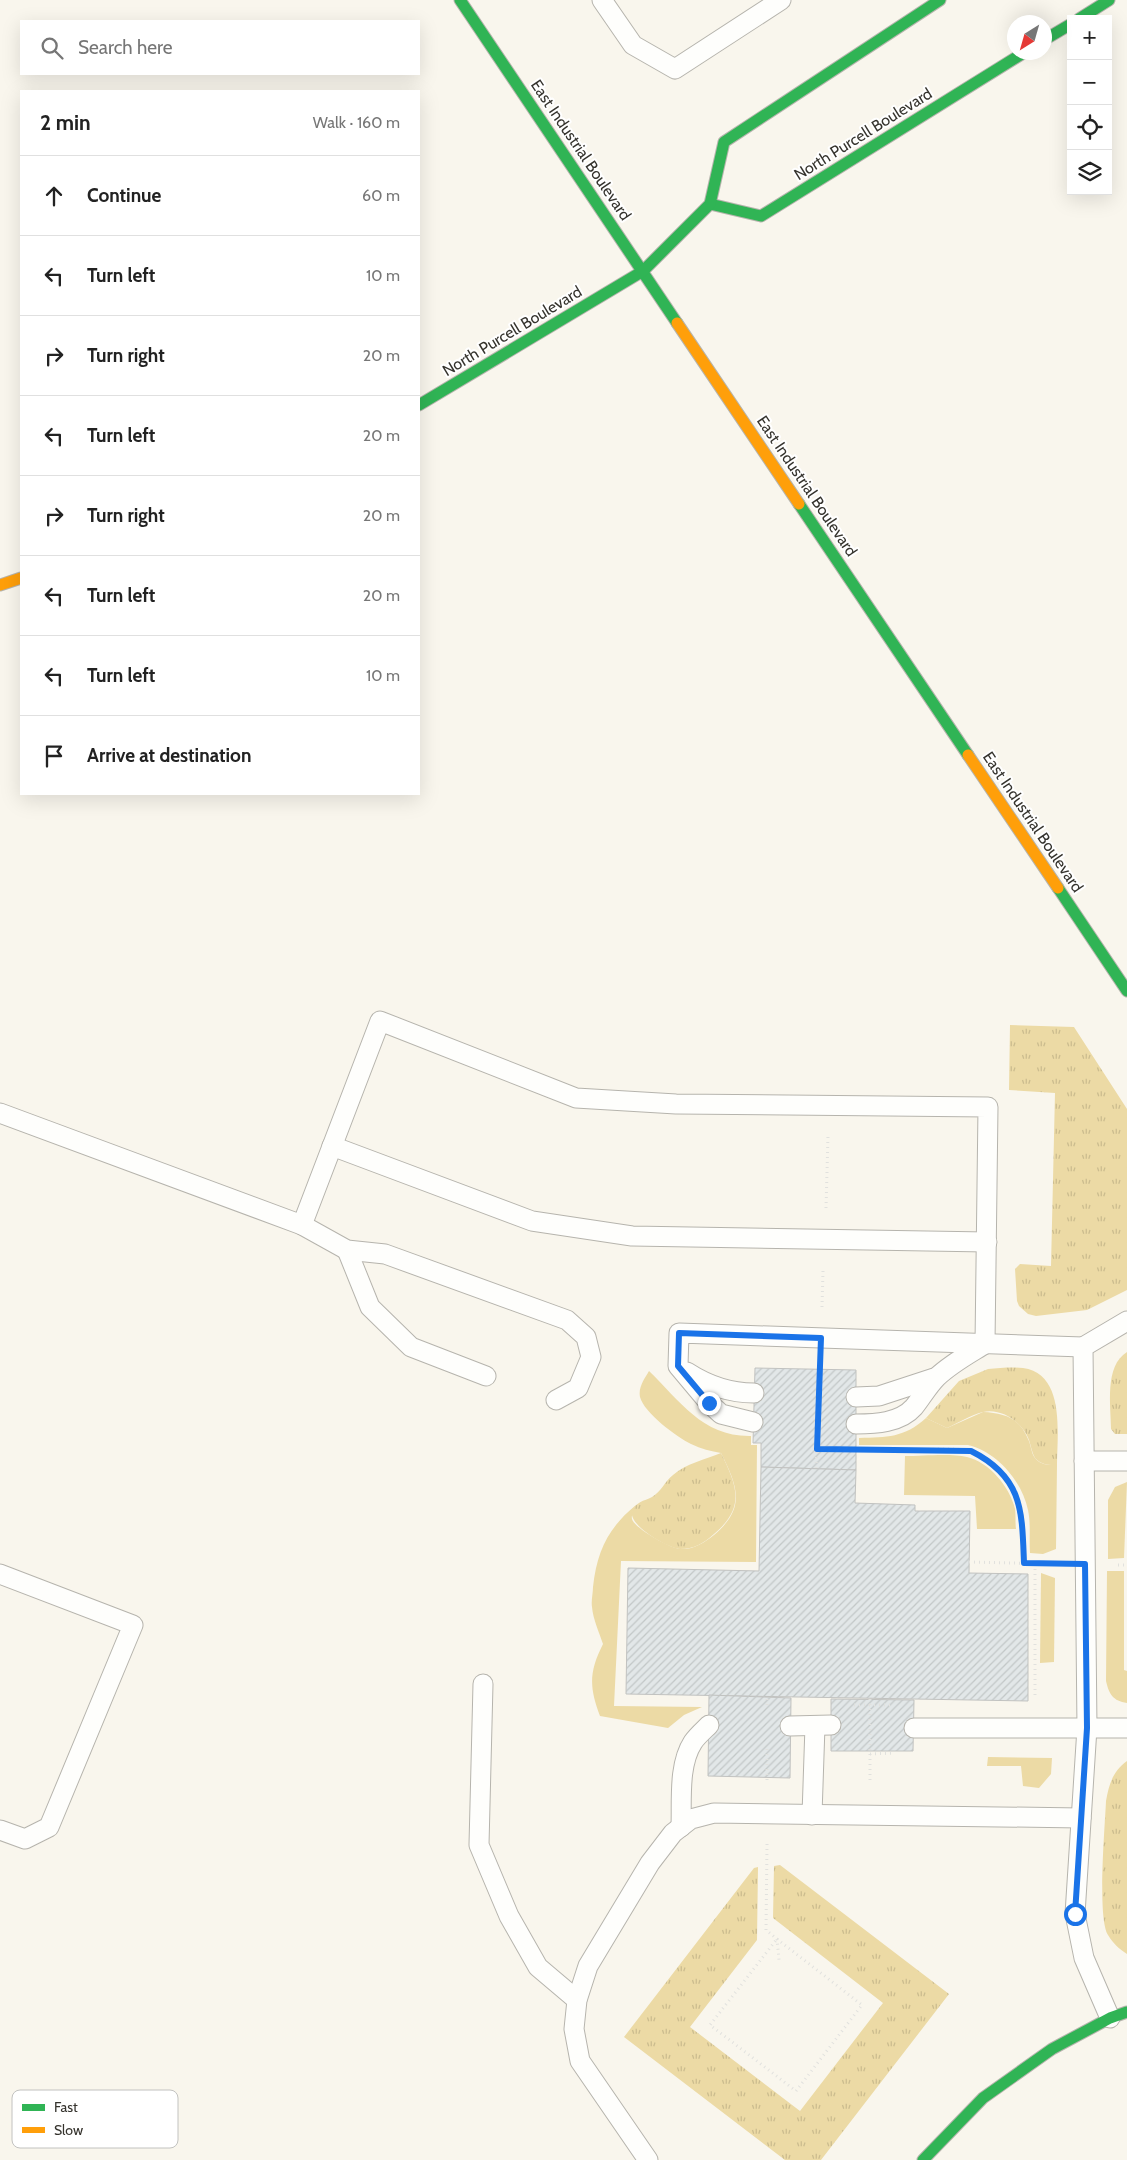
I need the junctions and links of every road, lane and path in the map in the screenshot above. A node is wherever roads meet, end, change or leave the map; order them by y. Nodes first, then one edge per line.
1 (460, 0) edge
2 (602, 0) edge
3 (781, 0) edge
4 (940, 0) edge
5 (1108, 0) edge
6 (1085, 15) edge
7 (1067, 26) edge
8 (1052, 35) edge
9 (1012, 60) edge
10 (710, 204) junction
11 (643, 271) junction
12 (420, 404) edge
13 (20, 578) edge
14 (0, 585) edge
15 (1127, 991) edge
16 (830, 1106) junction
17 (0, 1113) edge
18 (332, 1146) junction
19 (302, 1225) junction
20 (825, 1239) junction
21 (987, 1242) junction
22 (347, 1250) junction
23 (1127, 1321) edge
24 (821, 1338) junction
25 (985, 1344) junction
26 (1083, 1347) junction
27 (678, 1366) junction
28 (486, 1376) dead end
29 (937, 1377) junction
30 (754, 1393) dead end
31 (856, 1397) dead end
32 (556, 1400) dead end
33 (753, 1422) dead end
34 (856, 1424) dead end
35 (817, 1449) junction
36 (846, 1449) dead end
37 (904, 1450) dead end
38 (1084, 1461) junction
39 (1127, 1461) edge
40 (816, 1468) dead end
41 (969, 1562) dead end
42 (1024, 1563) junction
43 (1035, 1564) junction
44 (1085, 1564) junction
45 (1127, 1565) edge
46 (0, 1574) edge
47 (483, 1684) dead end
48 (767, 1705) dead end
49 (776, 1705) dead end
50 (851, 1705) dead end
51 (899, 1705) dead end
52 (1035, 1706) dead end
53 (709, 1724) dead end
54 (790, 1726) dead end
55 (914, 1728) dead end
56 (1087, 1728) junction
57 (1127, 1728) edge
58 (812, 1815) junction
59 (1081, 1818) junction
60 (681, 1827) junction
61 (0, 1830) edge
62 (577, 2000) junction
63 (1118, 2015) edge
64 (796, 2090) joint
65 (648, 2160) edge
66 (923, 2160) edge

1 - 11 street, East Industrial Boulevard
2 - 3 lane
4 - 10 street
5 - 6 street
7 - 8 street
9 - 10 street, North Purcell Boulevard
10 - 11 street, North Purcell Boulevard
11 - 12 street, North Purcell Boulevard
11 - 15 street, East Industrial Boulevard
13 - 14 street
16 - 18 lane
16 - 20 path
16 - 21 lane
17 - 19 lane
18 - 19 lane
18 - 20 lane
19 - 22 lane
20 - 21 lane
20 - 24 path
21 - 25 lane
22 - 28 lane
22 - 32 lane
23 - 26 lane
24 - 25 lane
24 - 27 lane
24 - 35 path
25 - 26 lane
25 - 29 lane
26 - 38 lane
27 - 30 lane
27 - 33 lane
29 - 31 lane
29 - 34 lane
35 - 36 path
35 - 40 path
37 - 42 path
38 - 39 lane
38 - 44 lane
41 - 42 path
42 - 43 path
43 - 44 path
43 - 52 path
44 - 45 path
44 - 56 lane
46 - 61 lane
47 - 62 lane
48 - 49 path
50 - 51 path
53 - 60 lane
54 - 58 lane
55 - 56 lane
56 - 57 lane
56 - 59 lane
58 - 59 lane
58 - 60 lane
59 - 63 lane
60 - 62 lane
62 - 65 lane
63 - 66 street
64 - 64 path

